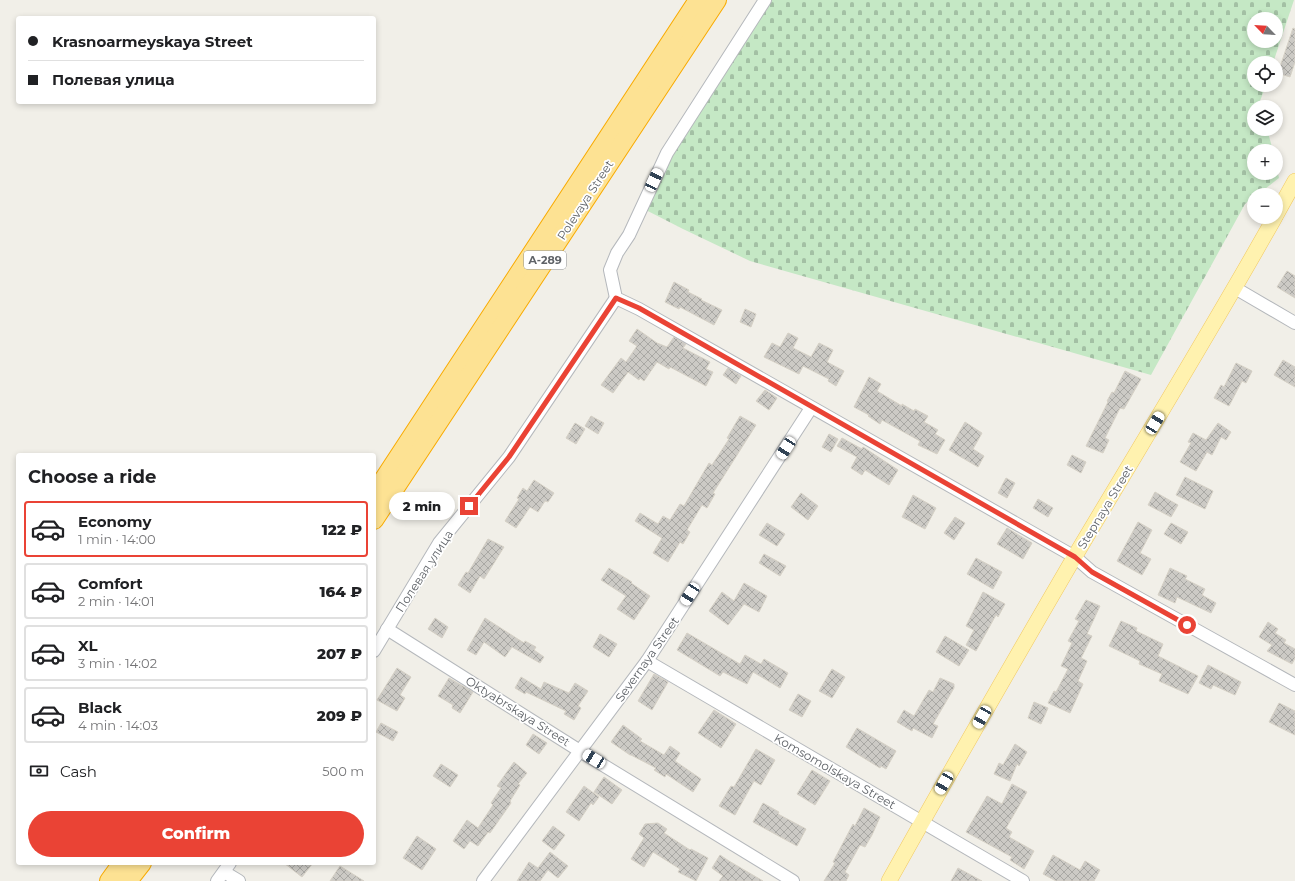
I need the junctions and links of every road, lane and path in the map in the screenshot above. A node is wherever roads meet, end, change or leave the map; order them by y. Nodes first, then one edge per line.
1 (698, 0) edge
2 (717, 0) edge
3 (765, 0) edge
4 (1295, 181) edge
5 (1283, 203) edge
6 (1271, 224) edge
7 (1235, 288) junction
8 (616, 298) junction
9 (1295, 323) edge
10 (811, 408) junction
11 (376, 491) edge
12 (376, 517) edge
13 (1075, 557) junction
14 (387, 629) junction
15 (376, 647) edge
16 (647, 661) junction
17 (1295, 685) edge
18 (580, 751) junction
19 (922, 821) junction
20 (121, 865) edge
21 (140, 865) edge
22 (224, 872) edge
23 (109, 881) edge
24 (128, 881) edge
25 (239, 881) edge
26 (483, 881) edge
27 (793, 881) edge
28 (890, 881) edge
29 (1023, 881) edge

1 - 11 highway, Polevaya Street / А-289
2 - 12 highway, Polevaya Street / А-289
3 - 8 street
4 - 5 main road, Stepnaya Street
6 - 7 main road, Stepnaya Street
7 - 9 street
7 - 13 main road, Stepnaya Street
8 - 10 street
8 - 14 street, Полевая улица
10 - 13 street
10 - 16 street, Severnaya Street
13 - 17 street
13 - 19 main road, Stepnaya Street
14 - 15 street, Полевая улица
14 - 18 street, Oktyabrskaya Street
16 - 18 street, Severnaya Street
16 - 19 street, Komsomolskaya Street
18 - 26 street, Severnaya Street
18 - 27 street, Oktyabrskaya Street
19 - 28 main road, Stepnaya Street
19 - 29 street, Komsomolskaya Street
20 - 23 highway
21 - 24 highway
22 - 25 street

